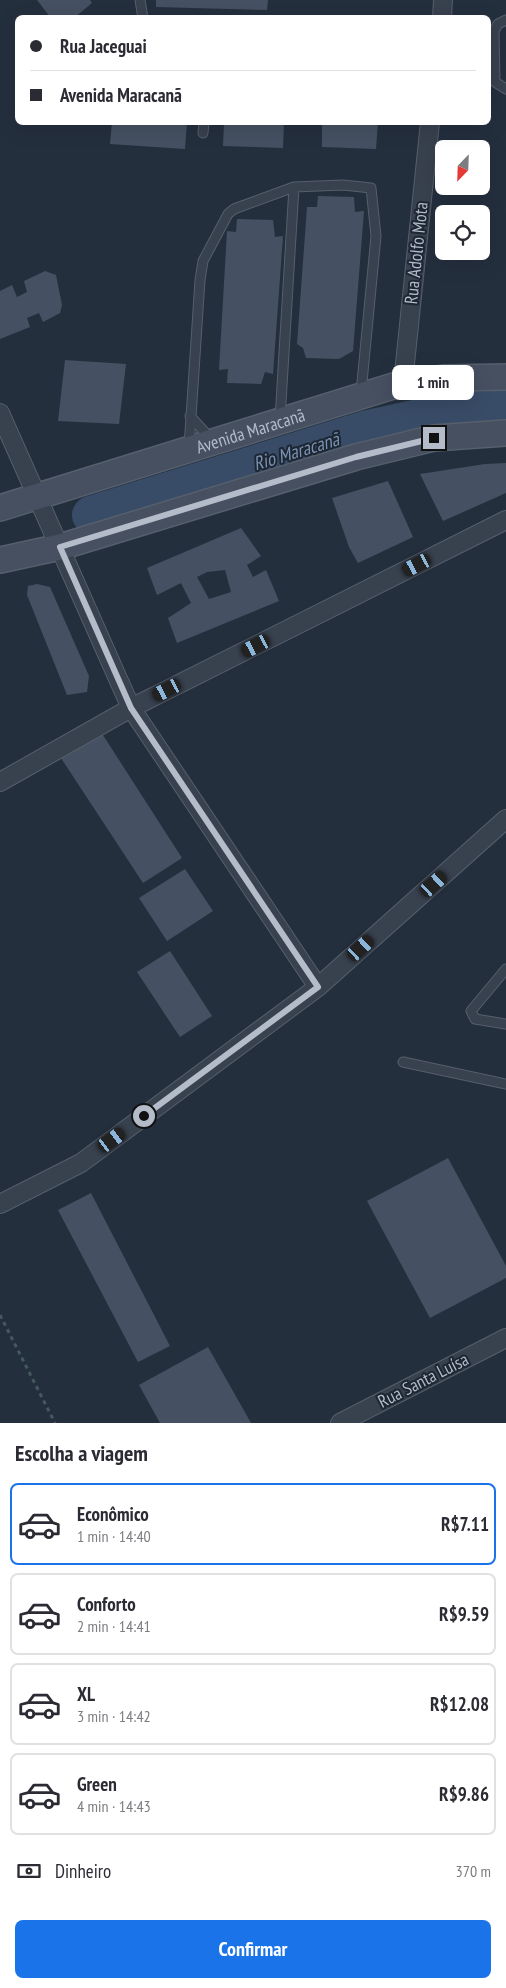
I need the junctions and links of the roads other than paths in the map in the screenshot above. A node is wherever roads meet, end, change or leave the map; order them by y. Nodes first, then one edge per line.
1 (140, 0) edge
2 (444, 0) edge
3 (142, 15) edge
4 (442, 15) edge
5 (506, 20) edge
6 (506, 89) edge
7 (204, 125) edge
8 (430, 125) edge
9 (203, 132) dead end
10 (294, 187) junction
11 (506, 377) edge
12 (403, 383) junction
13 (361, 396) junction
14 (0, 413) edge
15 (190, 416) junction
16 (280, 422) junction
17 (506, 433) edge
18 (214, 442) junction
19 (189, 450) junction
20 (37, 495) junction
21 (0, 508) edge
22 (506, 520) edge
23 (60, 547) junction
24 (0, 560) edge
25 (131, 708) junction
26 (0, 782) edge
27 (506, 819) edge
28 (506, 969) edge
29 (318, 987) junction
30 (506, 1024) edge
31 (403, 1062) dead end
32 (506, 1084) edge
33 (0, 1204) edge
34 (506, 1338) edge
35 (340, 1423) edge

1 - 3 lane
2 - 4 street
5 - 6 lane
7 - 9 lane
8 - 12 street, Rua Adolfo Mota
10 - 13 lane
10 - 15 lane
10 - 16 lane
11 - 12 main road, Avenida Maracanã
12 - 13 main road, Avenida Maracanã
13 - 16 main road, Avenida Maracanã
14 - 20 street
15 - 18 lane
15 - 19 lane
16 - 18 main road, Avenida Maracanã
17 - 23 main road
18 - 19 main road, Avenida Maracanã
19 - 20 main road, Avenida Maracanã
20 - 21 main road, Avenida Maracanã
20 - 23 street
22 - 25 street
23 - 24 main road
23 - 25 street
25 - 26 street
25 - 29 street
27 - 29 street
28 - 30 lane
29 - 33 street
31 - 32 lane
34 - 35 street, Rua Santa Luísa

